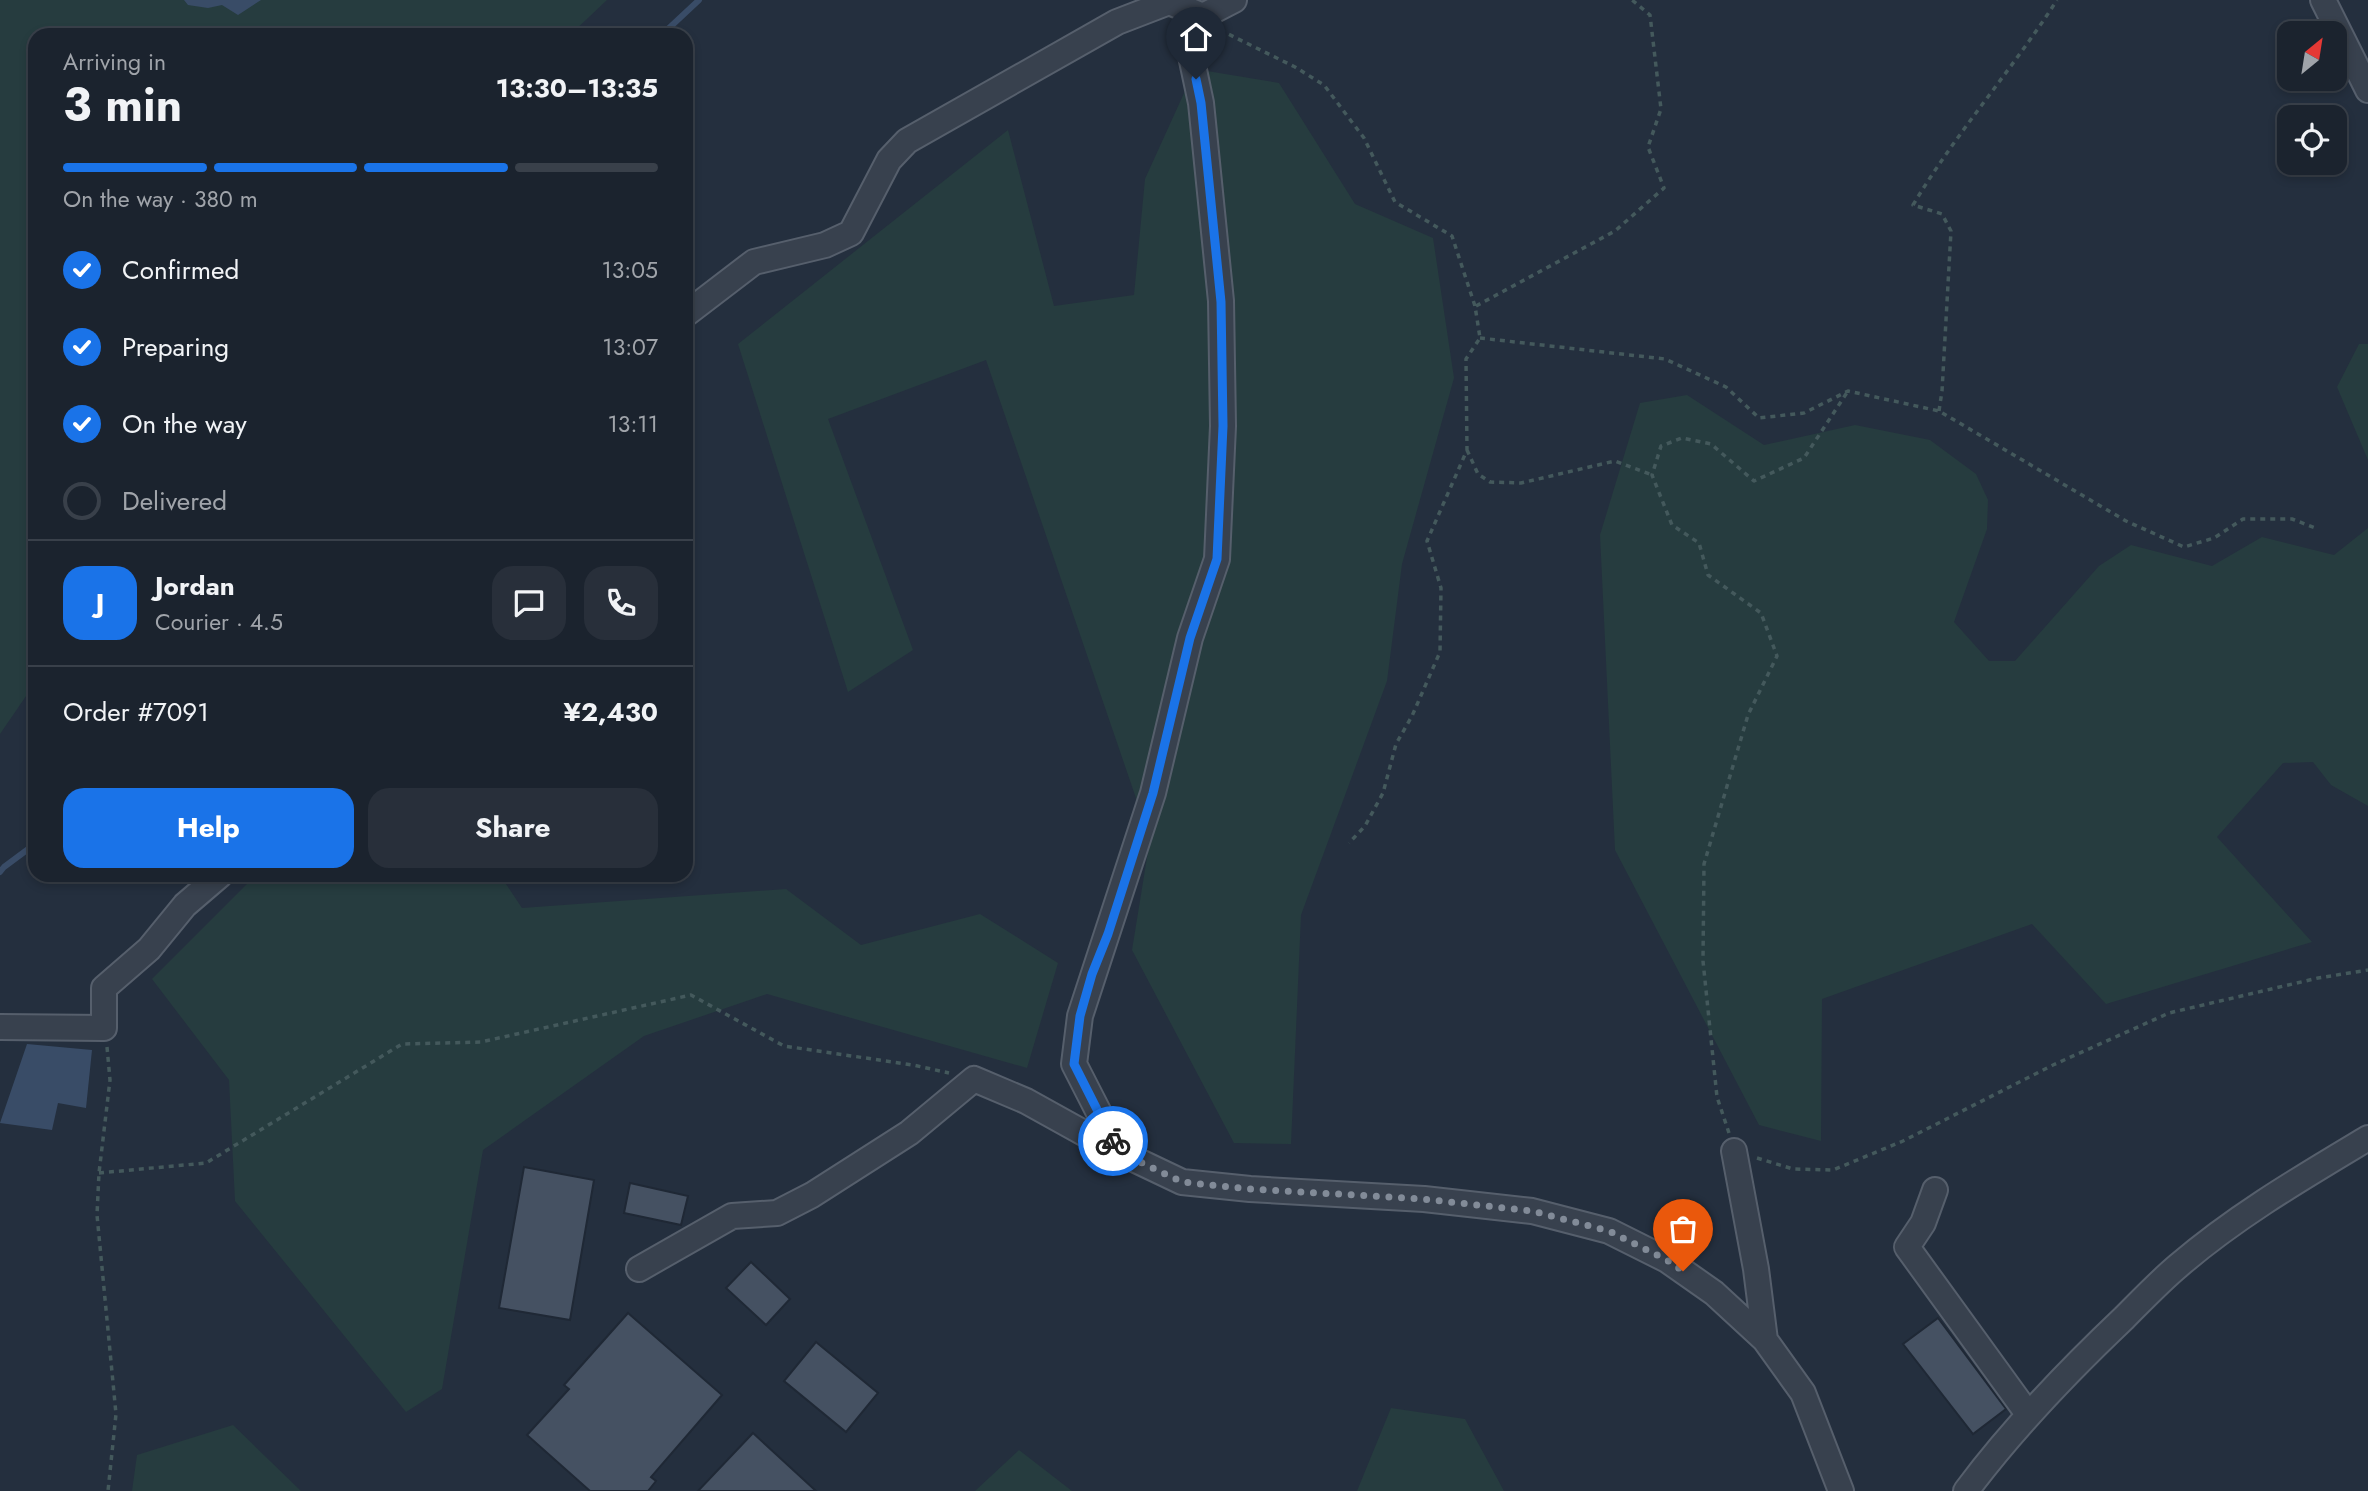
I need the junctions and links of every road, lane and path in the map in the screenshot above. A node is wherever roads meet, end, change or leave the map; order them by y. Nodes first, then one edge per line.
1 (1234, 0) edge
2 (1632, 0) edge
3 (2057, 0) edge
4 (2323, 0) edge
5 (1203, 18) junction
6 (2368, 90) edge
7 (1475, 306) junction
8 (693, 309) edge
9 (1480, 338) junction
10 (1848, 391) junction
11 (1939, 411) junction
12 (1467, 450) junction
13 (1652, 475) junction
14 (2318, 530) dead end
15 (1349, 843) dead end
16 (212, 882) edge
17 (2368, 970) edge
18 (0, 1027) edge
19 (104, 1028) junction
20 (974, 1079) junction
21 (2368, 1138) edge
22 (1734, 1151) junction
23 (1119, 1152) junction
24 (99, 1173) junction
25 (1935, 1190) dead end
26 (639, 1269) dead end
27 (1765, 1340) junction
28 (2028, 1414) junction
29 (108, 1491) edge
30 (1841, 1491) edge
31 (1966, 1491) edge

1 - 5 street
2 - 7 path
3 - 11 path
4 - 6 street
5 - 7 path
5 - 8 street
5 - 23 street
7 - 9 path
9 - 10 path
9 - 12 path
10 - 11 path
10 - 13 path
11 - 14 path
12 - 13 path
12 - 15 path
13 - 22 path
16 - 19 street
17 - 22 path
18 - 19 street
19 - 24 path
20 - 23 street
20 - 24 path
20 - 26 street
21 - 28 street
22 - 27 street
23 - 27 street
24 - 29 path
25 - 28 street
27 - 30 street
28 - 31 street

